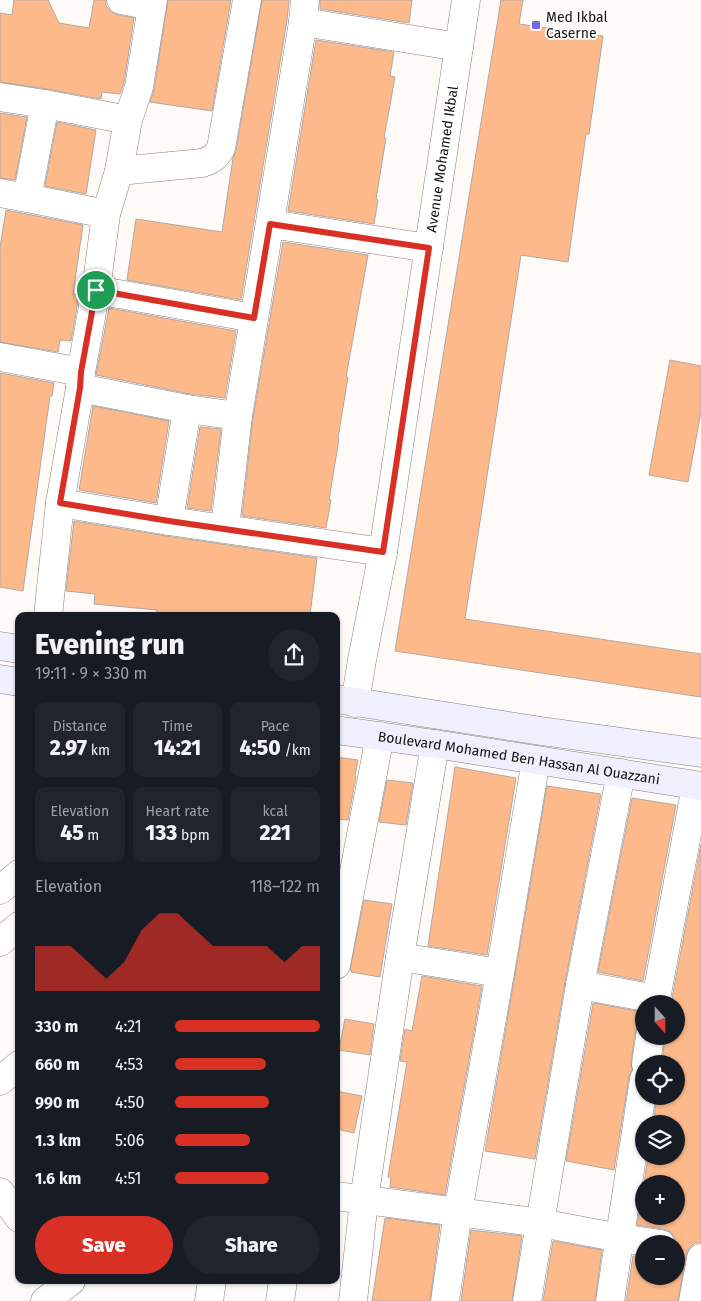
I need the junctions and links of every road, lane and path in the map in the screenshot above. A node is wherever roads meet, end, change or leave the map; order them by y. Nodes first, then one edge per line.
1 (121, 0) edge
2 (247, 0) edge
3 (466, 0) edge
4 (153, 3) edge
5 (304, 11) edge
6 (459, 47) junction
7 (0, 97) edge
8 (46, 104) junction
9 (128, 120) junction
10 (120, 172) junction
11 (0, 193) edge
12 (28, 198) junction
13 (106, 214) junction
14 (270, 224) junction
15 (429, 248) junction
16 (96, 290) junction
17 (254, 318) junction
18 (0, 357) edge
19 (80, 380) junction
20 (187, 409) junction
21 (238, 416) junction
22 (60, 503) junction
23 (169, 521) junction
24 (225, 528) junction
25 (383, 552) junction
26 (48, 612) edge
27 (0, 646) edge
28 (15, 648) edge
29 (0, 679) edge
30 (15, 681) edge
31 (346, 701) edge
32 (340, 731) edge
33 (380, 736) junction
34 (435, 744) junction
35 (701, 753) edge
36 (536, 760) junction
37 (621, 773) junction
38 (698, 786) edge
39 (15, 877) edge
40 (0, 890) edge
41 (15, 929) edge
42 (0, 942) edge
43 (340, 945) edge
44 (400, 957) junction
45 (500, 973) junction
46 (580, 985) junction
47 (657, 995) edge
48 (635, 997) edge
49 (15, 1068) edge
50 (0, 1081) edge
51 (640, 1105) edge
52 (0, 1192) edge
53 (340, 1197) edge
54 (364, 1200) junction
55 (458, 1212) junction
56 (15, 1213) edge
57 (541, 1223) junction
58 (620, 1238) junction
59 (635, 1240) edge
60 (685, 1247) edge
61 (701, 1250) edge
62 (701, 1258) edge
63 (65, 1284) edge
64 (212, 1284) edge
65 (283, 1284) edge
66 (45, 1301) edge
67 (209, 1301) edge
68 (280, 1301) edge
69 (353, 1301) edge
70 (445, 1301) edge
71 (527, 1301) edge
72 (610, 1301) edge
73 (694, 1301) edge

1 - 4 street
2 - 10 street
3 - 6 street, Avenue Mohamed Ikbal
4 - 9 street
5 - 6 street
5 - 14 street
6 - 15 street, Avenue Mohamed Ikbal
7 - 8 street
8 - 9 street
8 - 12 street
9 - 10 street
10 - 13 street
11 - 12 street
12 - 13 street
13 - 16 street
14 - 15 street
14 - 17 street
15 - 25 street, Avenue Mohamed Ikbal
16 - 17 street
16 - 19 street
17 - 21 street
18 - 19 street
19 - 20 street
19 - 22 street
20 - 21 street
20 - 23 street
21 - 24 street
22 - 23 street
22 - 26 street
23 - 24 street
24 - 25 street
25 - 31 street, Avenue Mohamed Ikbal
27 - 28 street
29 - 30 street
31 - 35 street
32 - 33 street, Boulevard Mohamed Ben Hassan Al Ouazzani
33 - 34 street, Boulevard Mohamed Ben Hassan Al Ouazzani
33 - 43 street
34 - 36 street, Boulevard Mohamed Ben Hassan Al Ouazzani
34 - 44 street
36 - 37 street, Boulevard Mohamed Ben Hassan Al Ouazzani
36 - 45 street
37 - 38 street, Boulevard Mohamed Ben Hassan Al Ouazzani
37 - 46 street
38 - 47 street
39 - 40 street
41 - 42 street
44 - 45 street
44 - 54 street
45 - 55 street
46 - 48 street
46 - 57 street
49 - 50 street
51 - 58 street
52 - 56 street
53 - 54 street
54 - 55 street
54 - 69 street
55 - 57 street
55 - 70 street
57 - 58 street
57 - 71 street
58 - 59 street
58 - 72 street
60 - 61 street
62 - 73 street
63 - 66 street
64 - 67 street
65 - 68 street

